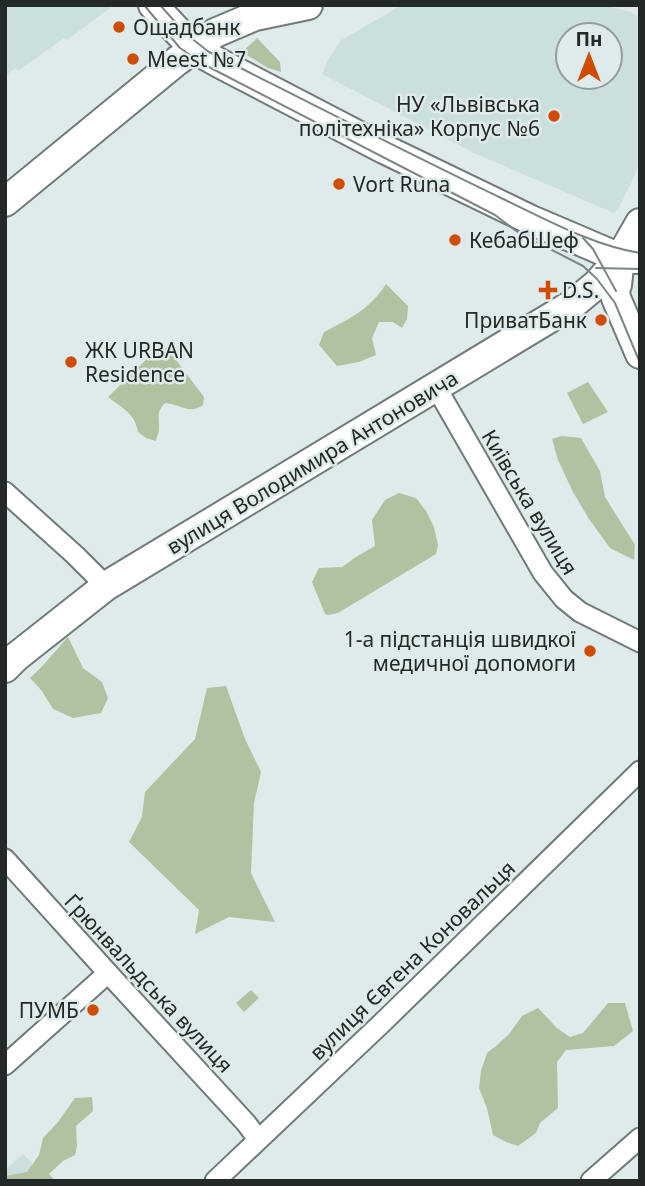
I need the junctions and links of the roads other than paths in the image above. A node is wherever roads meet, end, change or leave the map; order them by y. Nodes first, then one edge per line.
1 (153, 5) edge
2 (309, 5) edge
3 (194, 49) junction
4 (5, 202) edge
5 (640, 223) edge
6 (630, 259) edge
7 (640, 354) edge
8 (436, 387) junction
9 (5, 492) edge
10 (106, 586) junction
11 (640, 642) edge
12 (5, 668) edge
13 (640, 771) edge
14 (5, 859) edge
15 (107, 974) junction
16 (5, 1065) edge
17 (640, 1138) edge
18 (258, 1139) junction
19 (215, 1181) edge
20 (591, 1181) edge

1 - 3 main road
2 - 3 main road
3 - 4 main road
3 - 6 main road
5 - 6 main road
6 - 7 main road
6 - 8 main road, вулиця Володимира Антоновича
8 - 10 main road, вулиця Володимира Антоновича
8 - 11 street, Київська вулиця
9 - 10 street
10 - 12 main road, вулиця Володимира Антоновича
13 - 18 street, вулиця Євгена Коновальця
14 - 15 street, Ґрюнвальдська вулиця
15 - 16 street
15 - 18 street, Ґрюнвальдська вулиця
17 - 20 street
18 - 19 street, вулиця Євгена Коновальця

